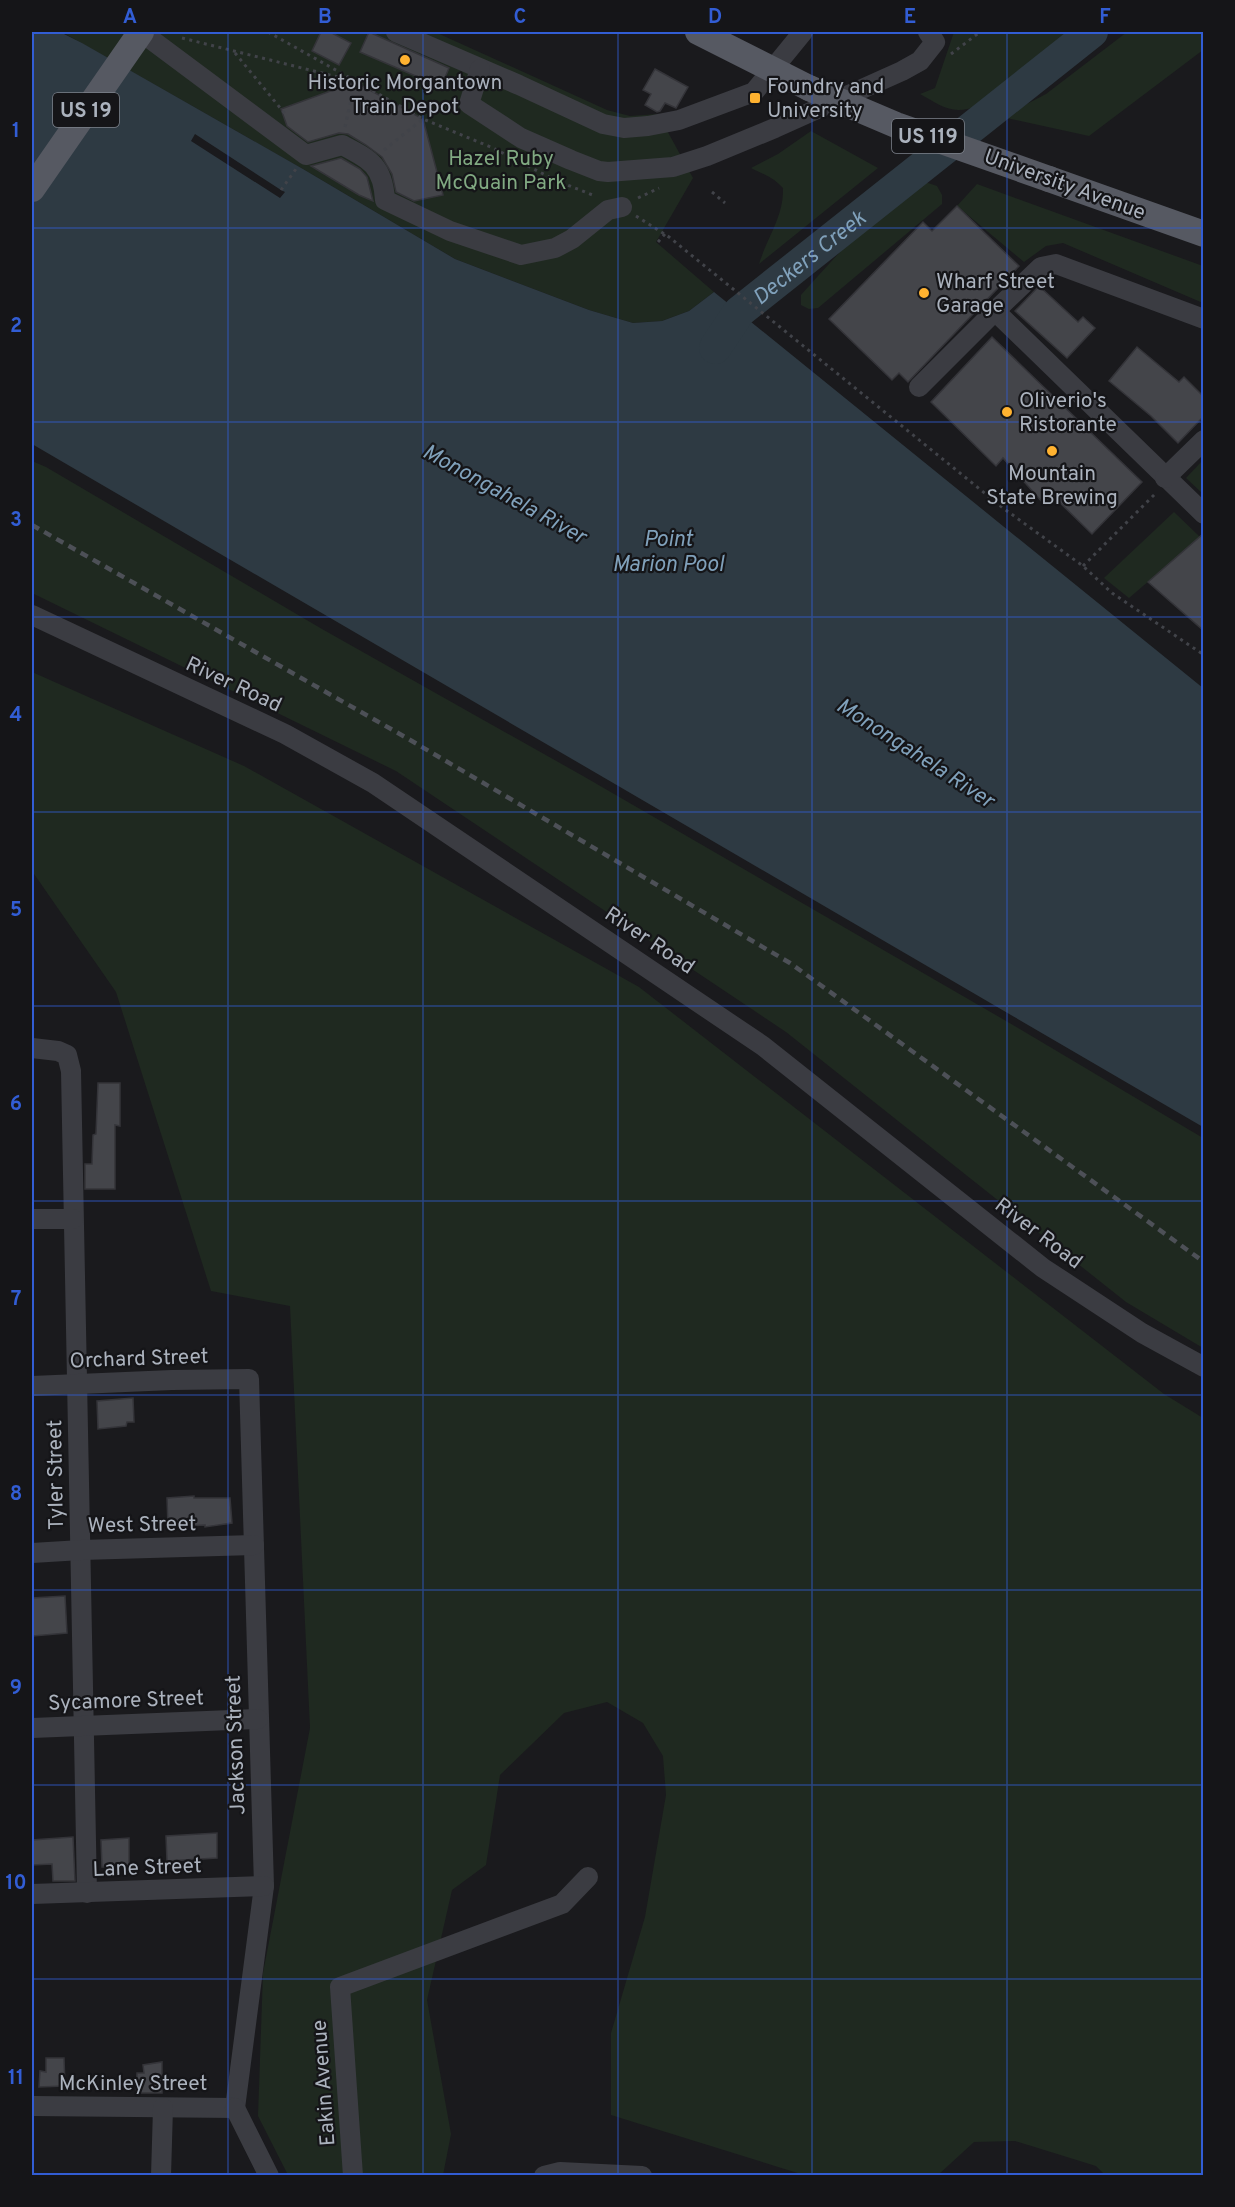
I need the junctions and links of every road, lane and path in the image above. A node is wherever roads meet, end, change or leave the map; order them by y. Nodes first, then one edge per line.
1 (141, 32) edge
2 (268, 32) edge
3 (396, 32) edge
4 (698, 32) edge
5 (802, 32) edge
6 (928, 32) edge
7 (178, 37) dead end
8 (234, 51) junction
9 (480, 69) junction
10 (771, 70) junction
11 (355, 81) junction
12 (281, 109) dead end
13 (423, 119) junction
14 (342, 145) junction
15 (371, 160) junction
16 (32, 189) edge
17 (712, 192) dead end
18 (725, 203) dead end
19 (622, 207) junction
20 (664, 234) junction
21 (1203, 234) edge
22 (658, 242) dead end
23 (995, 311) junction
24 (1203, 319) edge
25 (919, 387) dead end
26 (1203, 440) edge
27 (1165, 478) junction
28 (1203, 514) edge
29 (1083, 566) junction
30 (32, 615) edge
31 (1203, 655) edge
32 (32, 1048) edge
33 (32, 1219) edge
34 (74, 1219) junction
35 (1203, 1367) edge
36 (249, 1379) joint
37 (77, 1384) junction
38 (32, 1386) edge
39 (254, 1545) junction
40 (81, 1550) junction
41 (32, 1553) edge
42 (258, 1719) junction
43 (84, 1726) junction
44 (32, 1728) edge
45 (588, 1877) dead end
46 (264, 1886) junction
47 (87, 1893) junction
48 (32, 1894) edge
49 (32, 2106) edge
50 (163, 2108) junction
51 (235, 2108) junction
52 (161, 2175) edge
53 (269, 2175) edge
54 (353, 2175) edge
55 (544, 2175) edge
56 (642, 2175) edge

1 - 14 street
1 - 16 main road, US 19
2 - 11 path
3 - 9 street
4 - 10 main road, University Avenue / US 119
5 - 10 street
6 - 9 street
7 - 8 path
8 - 11 path
8 - 12 path
9 - 10 street
10 - 21 main road, University Avenue / US 119, bridge
11 - 13 path
11 - 14 path
13 - 15 path
13 - 19 path
14 - 15 street
15 - 19 street
17 - 18 path
19 - 20 path
20 - 22 path
20 - 29 path
23 - 24 street
23 - 25 street
23 - 27 street
26 - 27 street
27 - 28 street
27 - 29 path
29 - 31 path
30 - 35 street, River Road
32 - 34 street, Tyler Street
33 - 34 street
34 - 37 street, Tyler Street
36 - 37 street, Orchard Street
36 - 39 street, Jackson Street
37 - 38 street, Orchard Street
37 - 40 street, Tyler Street
39 - 40 street, West Street
39 - 42 street, Jackson Street
40 - 41 street, West Street
40 - 43 street, Tyler Street
42 - 43 street, Sycamore Street
42 - 46 street, Jackson Street
43 - 44 street, Sycamore Street
43 - 47 street, Tyler Street
45 - 54 street, Eakin Avenue
46 - 47 street, Lane Street
46 - 51 street, Jackson Street
47 - 48 street, Lane Street
49 - 50 street, McKinley Street
50 - 51 street, McKinley Street
50 - 52 street
51 - 53 street
55 - 56 street

